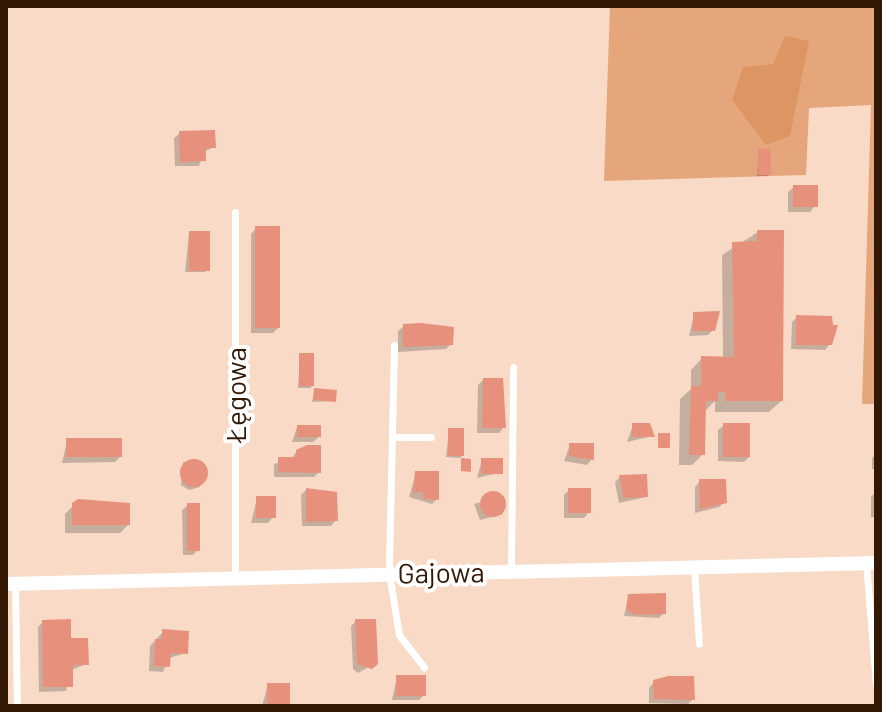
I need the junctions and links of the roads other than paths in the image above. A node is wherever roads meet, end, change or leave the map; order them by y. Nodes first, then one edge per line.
1 (235, 212) dead end
2 (394, 345) dead end
3 (513, 367) dead end
4 (393, 437) junction
5 (431, 437) dead end
6 (871, 563) edge
7 (694, 567) junction
8 (511, 570) junction
9 (389, 573) junction
10 (235, 577) junction
11 (10, 584) edge
12 (699, 644) dead end
13 (424, 667) dead end
14 (876, 684) edge
15 (17, 706) edge

1 - 10 lane, Łęgowa
2 - 4 lane
3 - 8 lane
4 - 5 lane
4 - 9 lane
6 - 7 street, Gajowa
6 - 14 lane
7 - 8 street, Gajowa
7 - 12 lane
8 - 9 street, Gajowa
9 - 10 street, Gajowa
9 - 13 lane
10 - 11 street, Gajowa
11 - 15 lane

